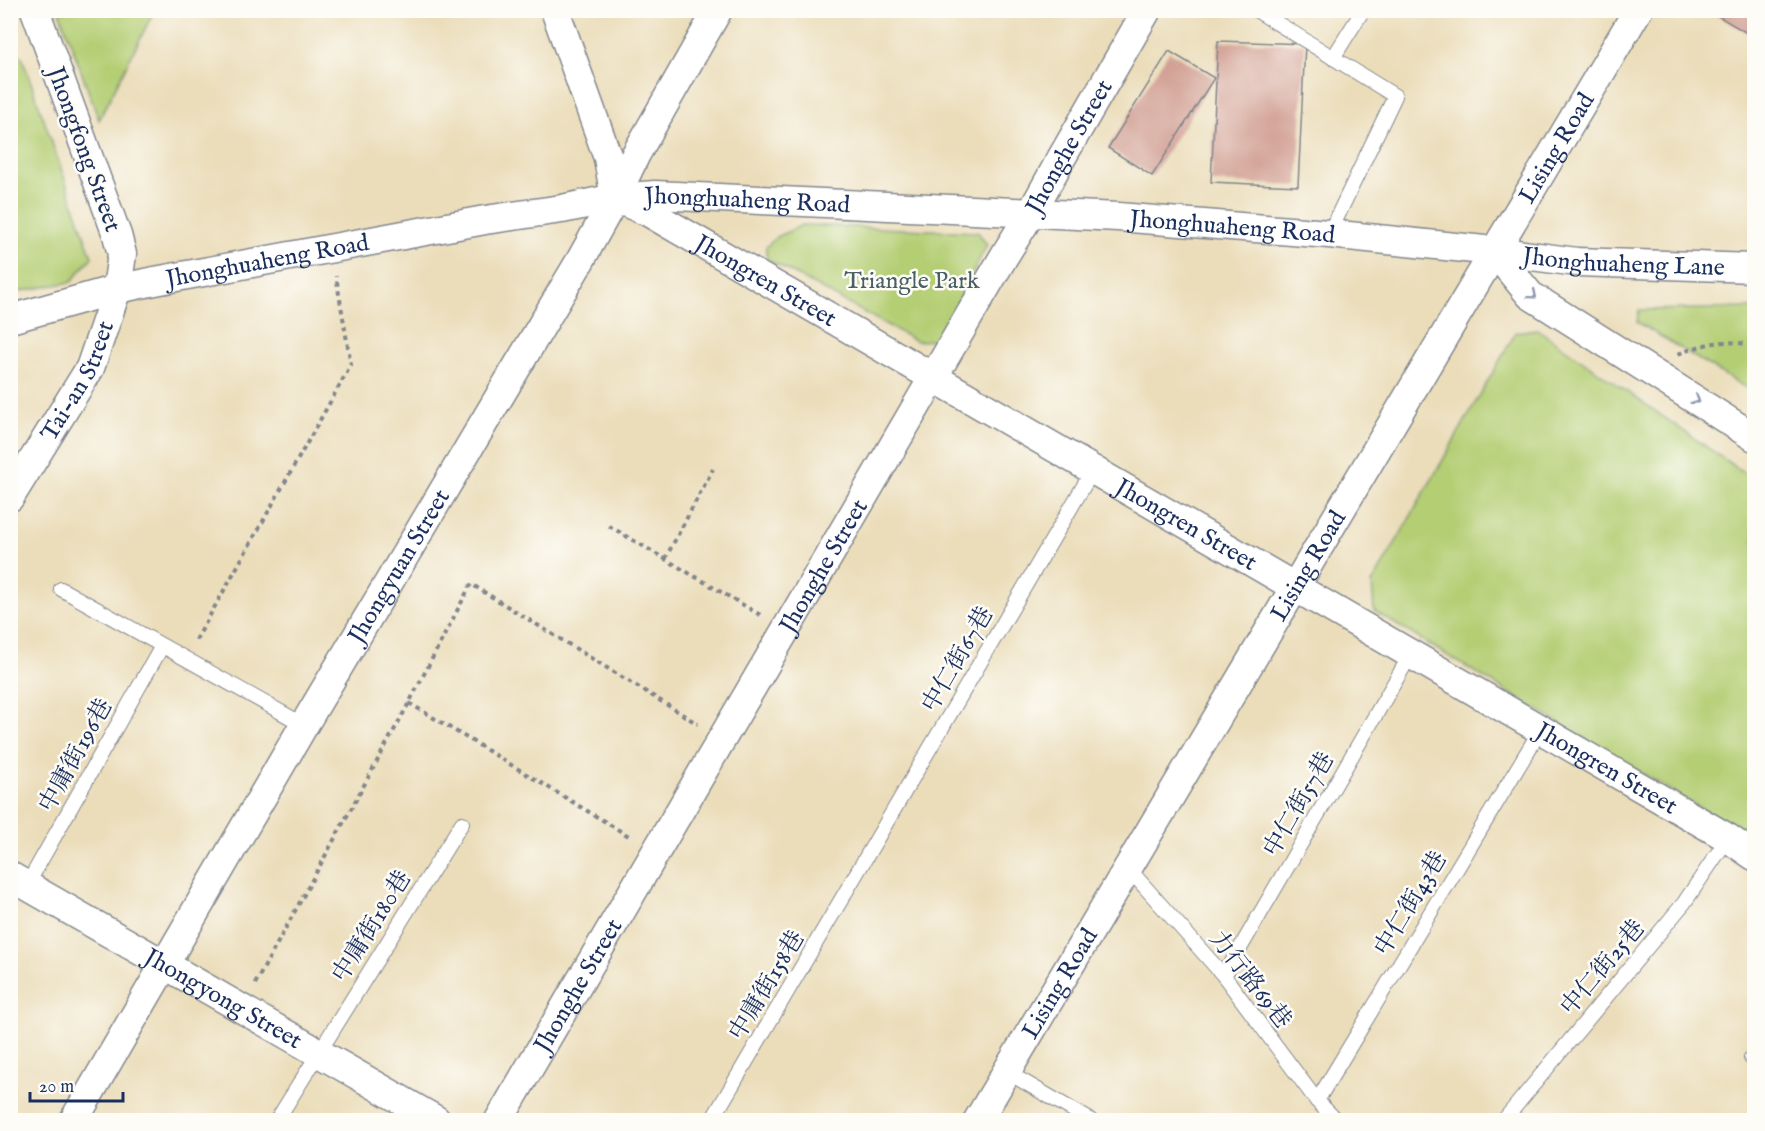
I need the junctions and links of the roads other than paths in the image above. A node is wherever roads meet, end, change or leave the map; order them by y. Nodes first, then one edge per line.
1 (27, 10) edge
2 (35, 10) edge
3 (555, 10) edge
4 (718, 10) edge
5 (1147, 10) edge
6 (1256, 10) edge
7 (1363, 10) edge
8 (1638, 10) edge
9 (10, 16) edge
10 (1333, 58) junction
11 (615, 198) junction
12 (1031, 213) junction
13 (1329, 234) junction
14 (1494, 251) junction
15 (1755, 268) edge
16 (117, 290) junction
17 (10, 319) edge
18 (933, 377) junction
19 (1755, 437) edge
20 (1093, 470) junction
21 (10, 497) edge
22 (1295, 587) junction
23 (61, 589) dead end
24 (162, 646) junction
25 (1411, 654) junction
26 (304, 724) junction
27 (1540, 729) junction
28 (462, 823) dead end
29 (1728, 838) junction
30 (1755, 856) edge
31 (1128, 868) junction
32 (859, 872) joint
33 (19, 880) edge
34 (165, 964) junction
35 (1224, 976) junction
36 (319, 1053) junction
37 (1007, 1072) junction
38 (1317, 1101) junction
39 (74, 1120) edge
40 (277, 1120) edge
41 (436, 1120) edge
42 (499, 1120) edge
43 (712, 1120) edge
44 (978, 1120) edge
45 (1090, 1120) edge
46 (1336, 1120) edge
47 (1504, 1120) edge

1 - 9 street
2 - 16 street, Jhongfong Street
3 - 11 street
4 - 11 street, Jhongyuan Street
5 - 12 street, Jhonghe Street
6 - 10 lane
7 - 10 lane
8 - 14 street, Lising Road
10 - 13 lane
11 - 12 street, Jhonghuaheng Road
11 - 16 street, Jhonghuaheng Road
11 - 18 street, Jhongren Street
11 - 26 street, Jhongyuan Street
12 - 13 street, Jhonghuaheng Road
12 - 18 street, Jhonghe Street
13 - 14 street, Jhonghuaheng Road
14 - 15 street, Jhonghuaheng Lane
14 -> 19 street
14 - 22 street, Lising Road
16 - 17 street, Jhonghuaheng Road
16 - 21 street, Tai-an Street
18 - 20 street, Jhongren Street
18 - 42 street, Jhonghe Street
20 - 22 street, Jhongren Street
20 - 32 lane, 中仁街67巷
22 - 25 street, Jhongren Street
22 - 31 street, Lising Road
23 - 24 lane
24 - 26 lane
24 - 33 lane, 中庸街196巷
25 - 27 street, Jhongren Street
25 - 35 lane, 中仁街57巷
26 - 34 street, Jhongyuan Street
27 - 29 street, Jhongren Street
27 - 38 lane, 中仁街43巷
28 - 36 lane, 中庸街180巷
29 - 30 street, Jhongren Street
29 - 47 lane, 中仁街25巷
31 - 35 lane, 力行路69巷
31 - 37 street, Lising Road
32 - 43 lane, 中庸街158巷
33 - 34 street, Jhongyong Street
34 - 36 street, Jhongyong Street
34 - 39 street, Jhongyuan Street
35 - 38 lane, 力行路69巷
36 - 40 lane, 中庸街180巷
36 - 41 street, Jhongyong Street
37 - 44 street, Lising Road
37 - 45 lane
38 - 46 lane, 力行路69巷

